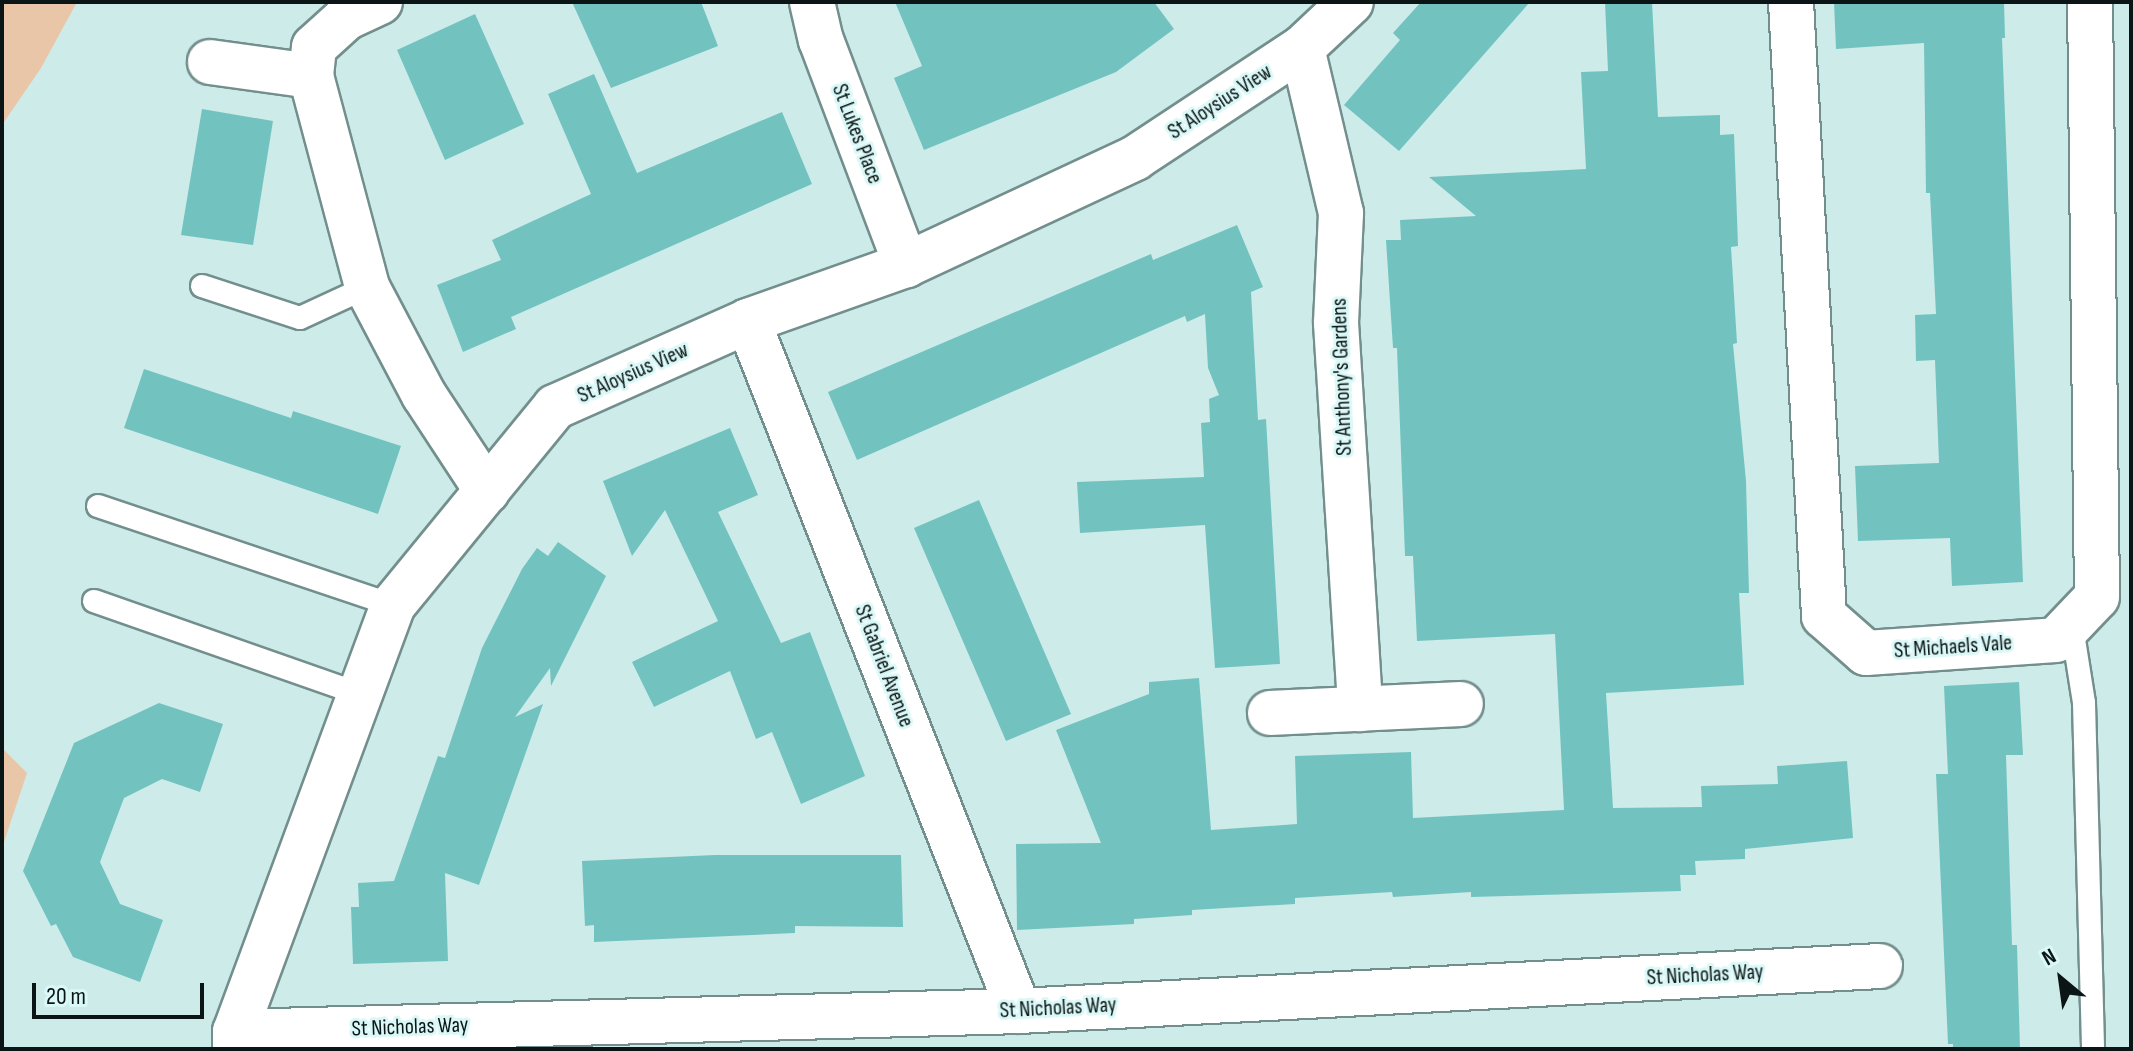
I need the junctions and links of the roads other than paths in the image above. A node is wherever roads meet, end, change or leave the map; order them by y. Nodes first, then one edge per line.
1 (380, 2) edge
2 (812, 2) edge
3 (1351, 2) edge
4 (1791, 2) edge
5 (2090, 2) edge
6 (1302, 48) junction
7 (210, 62) dead end
8 (311, 76) junction
9 (906, 265) junction
10 (202, 286) dead end
11 (367, 287) junction
12 (748, 321) junction
13 (487, 491) junction
14 (98, 506) dead end
15 (94, 601) dead end
16 (393, 605) junction
17 (2072, 627) junction
18 (359, 694) junction
19 (1461, 704) dead end
20 (1360, 709) junction
21 (1270, 713) dead end
22 (1880, 966) dead end
23 (1019, 1011) junction
24 (235, 1040) edge
25 (2093, 1049) edge

1 - 8 street
2 - 9 street, St Lukes Place
3 - 6 street, St Aloysius View
4 - 17 street, St Michaels Vale
5 - 17 street, St Michaels Vale
6 - 9 street, St Aloysius View
6 - 20 street, St Anthony's Gardens
7 - 8 street
8 - 11 street
9 - 12 street, St Aloysius View
10 - 11 lane
11 - 13 street
12 - 13 street, St Aloysius View
12 - 23 street, St Gabriel Avenue
13 - 16 street, St Aloysius View
14 - 16 lane
15 - 18 lane
16 - 18 street, St Aloysius View
17 - 25 lane
18 - 24 street, St Aloysius View
19 - 20 street
20 - 21 street
22 - 23 street, St Nicholas Way
23 - 24 street, St Nicholas Way

